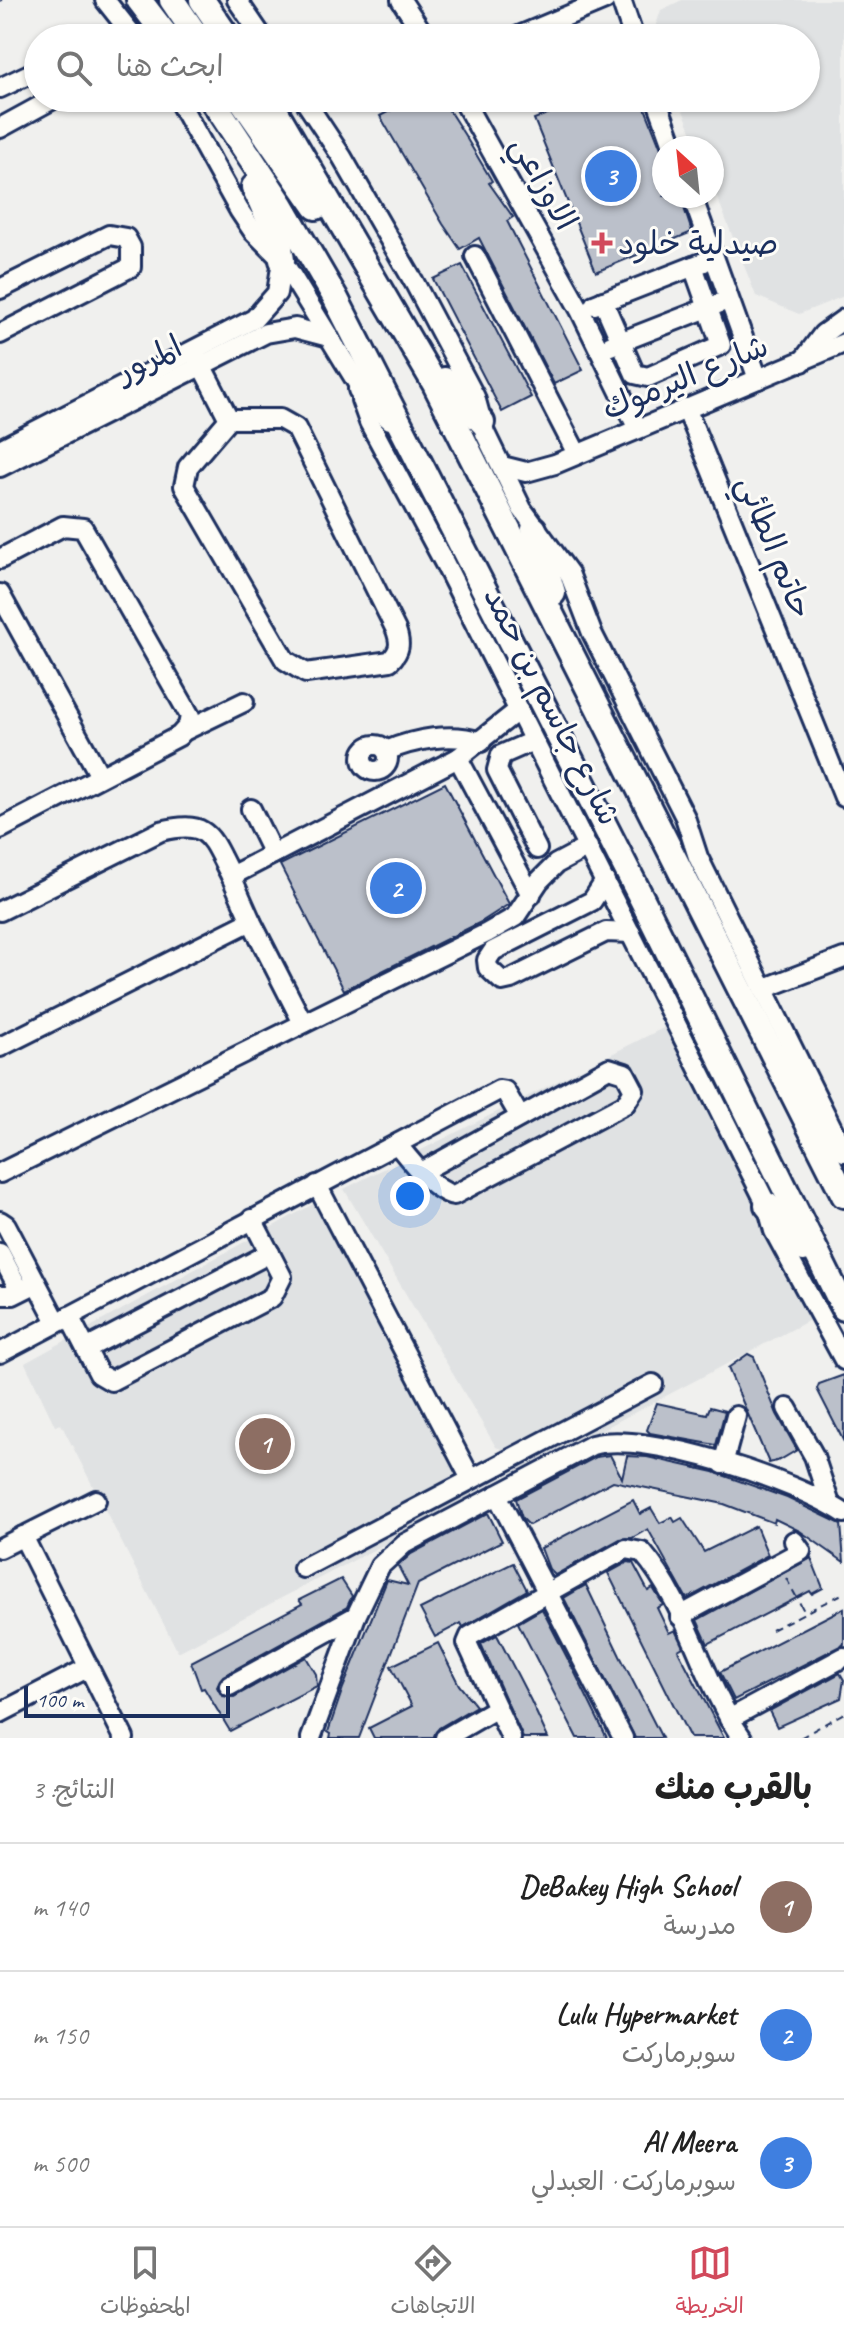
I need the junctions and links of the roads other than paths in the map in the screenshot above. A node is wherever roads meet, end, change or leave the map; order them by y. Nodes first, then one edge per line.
1 (105, 0) edge
2 (139, 0) edge
3 (172, 0) edge
4 (202, 0) edge
5 (237, 0) edge
6 (401, 0) edge
7 (621, 0) edge
8 (601, 1) edge
9 (124, 24) edge
10 (157, 24) edge
11 (188, 24) edge
12 (218, 24) edge
13 (253, 24) edge
14 (417, 24) edge
15 (547, 24) edge
16 (629, 24) edge
17 (24, 77) edge
18 (0, 88) edge
19 (30, 112) edge
20 (185, 112) edge
21 (223, 112) edge
22 (229, 112) edge
23 (232, 112) edge
24 (276, 112) edge
25 (312, 112) edge
26 (470, 112) edge
27 (661, 112) edge
28 (0, 128) edge
29 (670, 136) edge
30 (696, 208) edge
31 (475, 256) dead end
32 (714, 258) junction
33 (282, 260) junction
34 (693, 266) junction
35 (0, 289) edge
36 (382, 291) junction
37 (729, 300) junction
38 (603, 301) junction
39 (710, 307) junction
40 (580, 310) junction
41 (844, 319) edge
42 (0, 334) edge
43 (329, 337) junction
44 (621, 342) junction
45 (843, 349) edge
46 (600, 350) junction
47 (198, 359) junction
48 (802, 362) junction
49 (430, 375) junction
50 (758, 379) junction
51 (361, 389) junction
52 (686, 408) junction
53 (229, 419) junction
54 (482, 422) junction
55 (63, 426) junction
56 (637, 427) junction
57 (404, 428) junction
58 (0, 449) edge
59 (577, 454) junction
60 (555, 464) junction
61 (502, 466) junction
62 (0, 467) edge
63 (528, 519) junction
64 (0, 559) edge
65 (0, 594) edge
66 (558, 627) junction
67 (244, 702) dead end
68 (516, 712) junction
69 (186, 730) junction
70 (533, 741) junction
71 (481, 742) junction
72 (458, 758) junction
73 (100, 776) junction
74 (521, 791) dead end
75 (393, 792) junction
76 (844, 797) edge
77 (251, 809) dead end
78 (0, 829) edge
79 (588, 847) junction
80 (537, 849) dead end
81 (273, 854) junction
82 (556, 864) junction
83 (231, 876) junction
84 (605, 881) junction
85 (531, 895) junction
86 (0, 911) edge
87 (251, 921) junction
88 (631, 933) junction
89 (844, 958) edge
90 (763, 989) junction
91 (303, 1023) junction
92 (0, 1047) edge
93 (520, 1117) junction
94 (397, 1144) junction
95 (844, 1152) edge
96 (423, 1171) junction
97 (0, 1173) edge
98 (317, 1185) junction
99 (844, 1195) edge
100 (767, 1205) junction
101 (252, 1219) junction
102 (0, 1221) edge
103 (0, 1253) edge
104 (270, 1253) junction
105 (28, 1287) junction
106 (0, 1295) edge
107 (841, 1302) edge
108 (63, 1319) junction
109 (86, 1349) junction
110 (0, 1353) edge
111 (844, 1360) edge
112 (653, 1384) dead end
113 (787, 1408) dead end
114 (736, 1416) dead end
115 (723, 1464) junction
116 (471, 1479) junction
117 (497, 1495) junction
118 (96, 1500) dead end
119 (837, 1508) edge
120 (23, 1536) junction
121 (794, 1541) dead end
122 (0, 1548) edge
123 (303, 1568) dead end
124 (548, 1592) junction
125 (356, 1616) junction
126 (680, 1616) junction
127 (844, 1657) edge
128 (89, 1667) junction
129 (229, 1686) dead end
130 (497, 1708) junction
131 (0, 1713) edge
132 (729, 1719) junction
133 (124, 1738) edge
134 (311, 1738) edge
135 (445, 1738) edge
136 (511, 1738) edge
137 (623, 1738) edge
138 (742, 1738) edge

1 - 9 street
2 - 10 main road
3 - 11 main road
4 - 12 main road
5 - 13 street
6 - 14 street
7 - 16 street
8 - 15 street
17 - 18 street
19 - 28 street
20 - 33 street, شارع جاسم بن حمد
21 - 33 main road
22 - 57 main road, شارع جاسم بن حمد
23 - 36 main road
24 - 36 main road, شارع جاسم بن حمد
25 - 54 street
26 - 40 street, الاوزاعي
27 - 29 street
30 - 32 street
31 - 59 street
32 - 34 street
32 - 37 street
33 - 43 street, شارع جاسم بن حمد
33 - 47 street, المرور
34 - 38 street
34 - 39 street
35 - 42 street
36 - 49 main road, شارع جاسم بن حمد
37 - 39 street
37 - 50 street
38 - 40 street
38 - 44 street
39 - 44 street
39 - 44 street
40 - 46 street, الاوزاعي
41 - 48 street
43 - 47 street, المرور
43 - 51 street, شارع جاسم بن حمد
44 - 46 street
45 - 48 street, شارع اليرموك
46 - 56 street, الاوزاعي
47 - 53 street
47 - 55 street, المرور
48 - 50 street, شارع اليرموك
49 - 54 main road
49 - 66 main road, شارع جاسم بن حمد
50 - 52 street, شارع اليرموك
51 - 57 main road
51 - 68 street, شارع جاسم بن حمد
52 - 56 street, شارع اليرموك
52 - 76 street, حاتم الطائي
53 - 53 street
54 - 61 street
55 - 58 street, المرور
55 - 62 street, المرور
56 - 59 street, شارع اليرموك
57 - 107 main road, شارع جاسم بن حمد
59 - 60 street, شارع اليرموك
60 - 61 street
60 - 63 street
61 - 63 street
63 - 66 main road
63 - 90 street
64 - 69 street
65 - 73 street
66 - 99 main road, شارع جاسم بن حمد
67 - 69 street
68 - 70 street, شارع جاسم بن حمد
68 - 71 street
69 - 73 street
70 - 79 street, شارع جاسم بن حمد
70 - 80 street
71 - 72 street
71 - 75 street
72 - 75 street
72 - 85 street
73 - 78 street
74 - 82 street
75 - 81 street
77 - 81 street
79 - 82 street
79 - 84 street, شارع جاسم بن حمد
81 - 83 street
82 - 85 street
83 - 86 street
83 - 87 street
84 - 88 street, شارع جاسم بن حمد
84 - 88 street
85 - 91 street
87 - 91 street
87 - 92 street
88 - 100 street, شارع جاسم بن حمد
89 - 90 street
90 - 95 street
91 - 97 street
93 - 94 street
93 - 96 street
93 - 96 street
94 - 96 street
94 - 98 street
98 - 101 street
98 - 116 street
100 - 107 main road
100 - 111 street, شارع جاسم بن حمد
101 - 104 street
101 - 108 street
102 - 105 street
103 - 105 street
104 - 109 street
104 - 109 street
105 - 106 street
105 - 108 street
108 - 109 street
108 - 110 street
112 - 116 street
113 - 119 street
114 - 115 street
115 - 117 street
115 - 119 street
116 - 123 street
117 - 124 street
117 - 125 street
118 - 120 street
120 - 122 street
120 - 128 street
121 - 126 street
124 - 126 street
124 - 130 street
124 - 137 street
125 - 129 street
125 - 134 street
126 - 132 street
127 - 132 street
128 - 131 street
128 - 133 street
130 - 135 street
130 - 136 street
132 - 138 street

